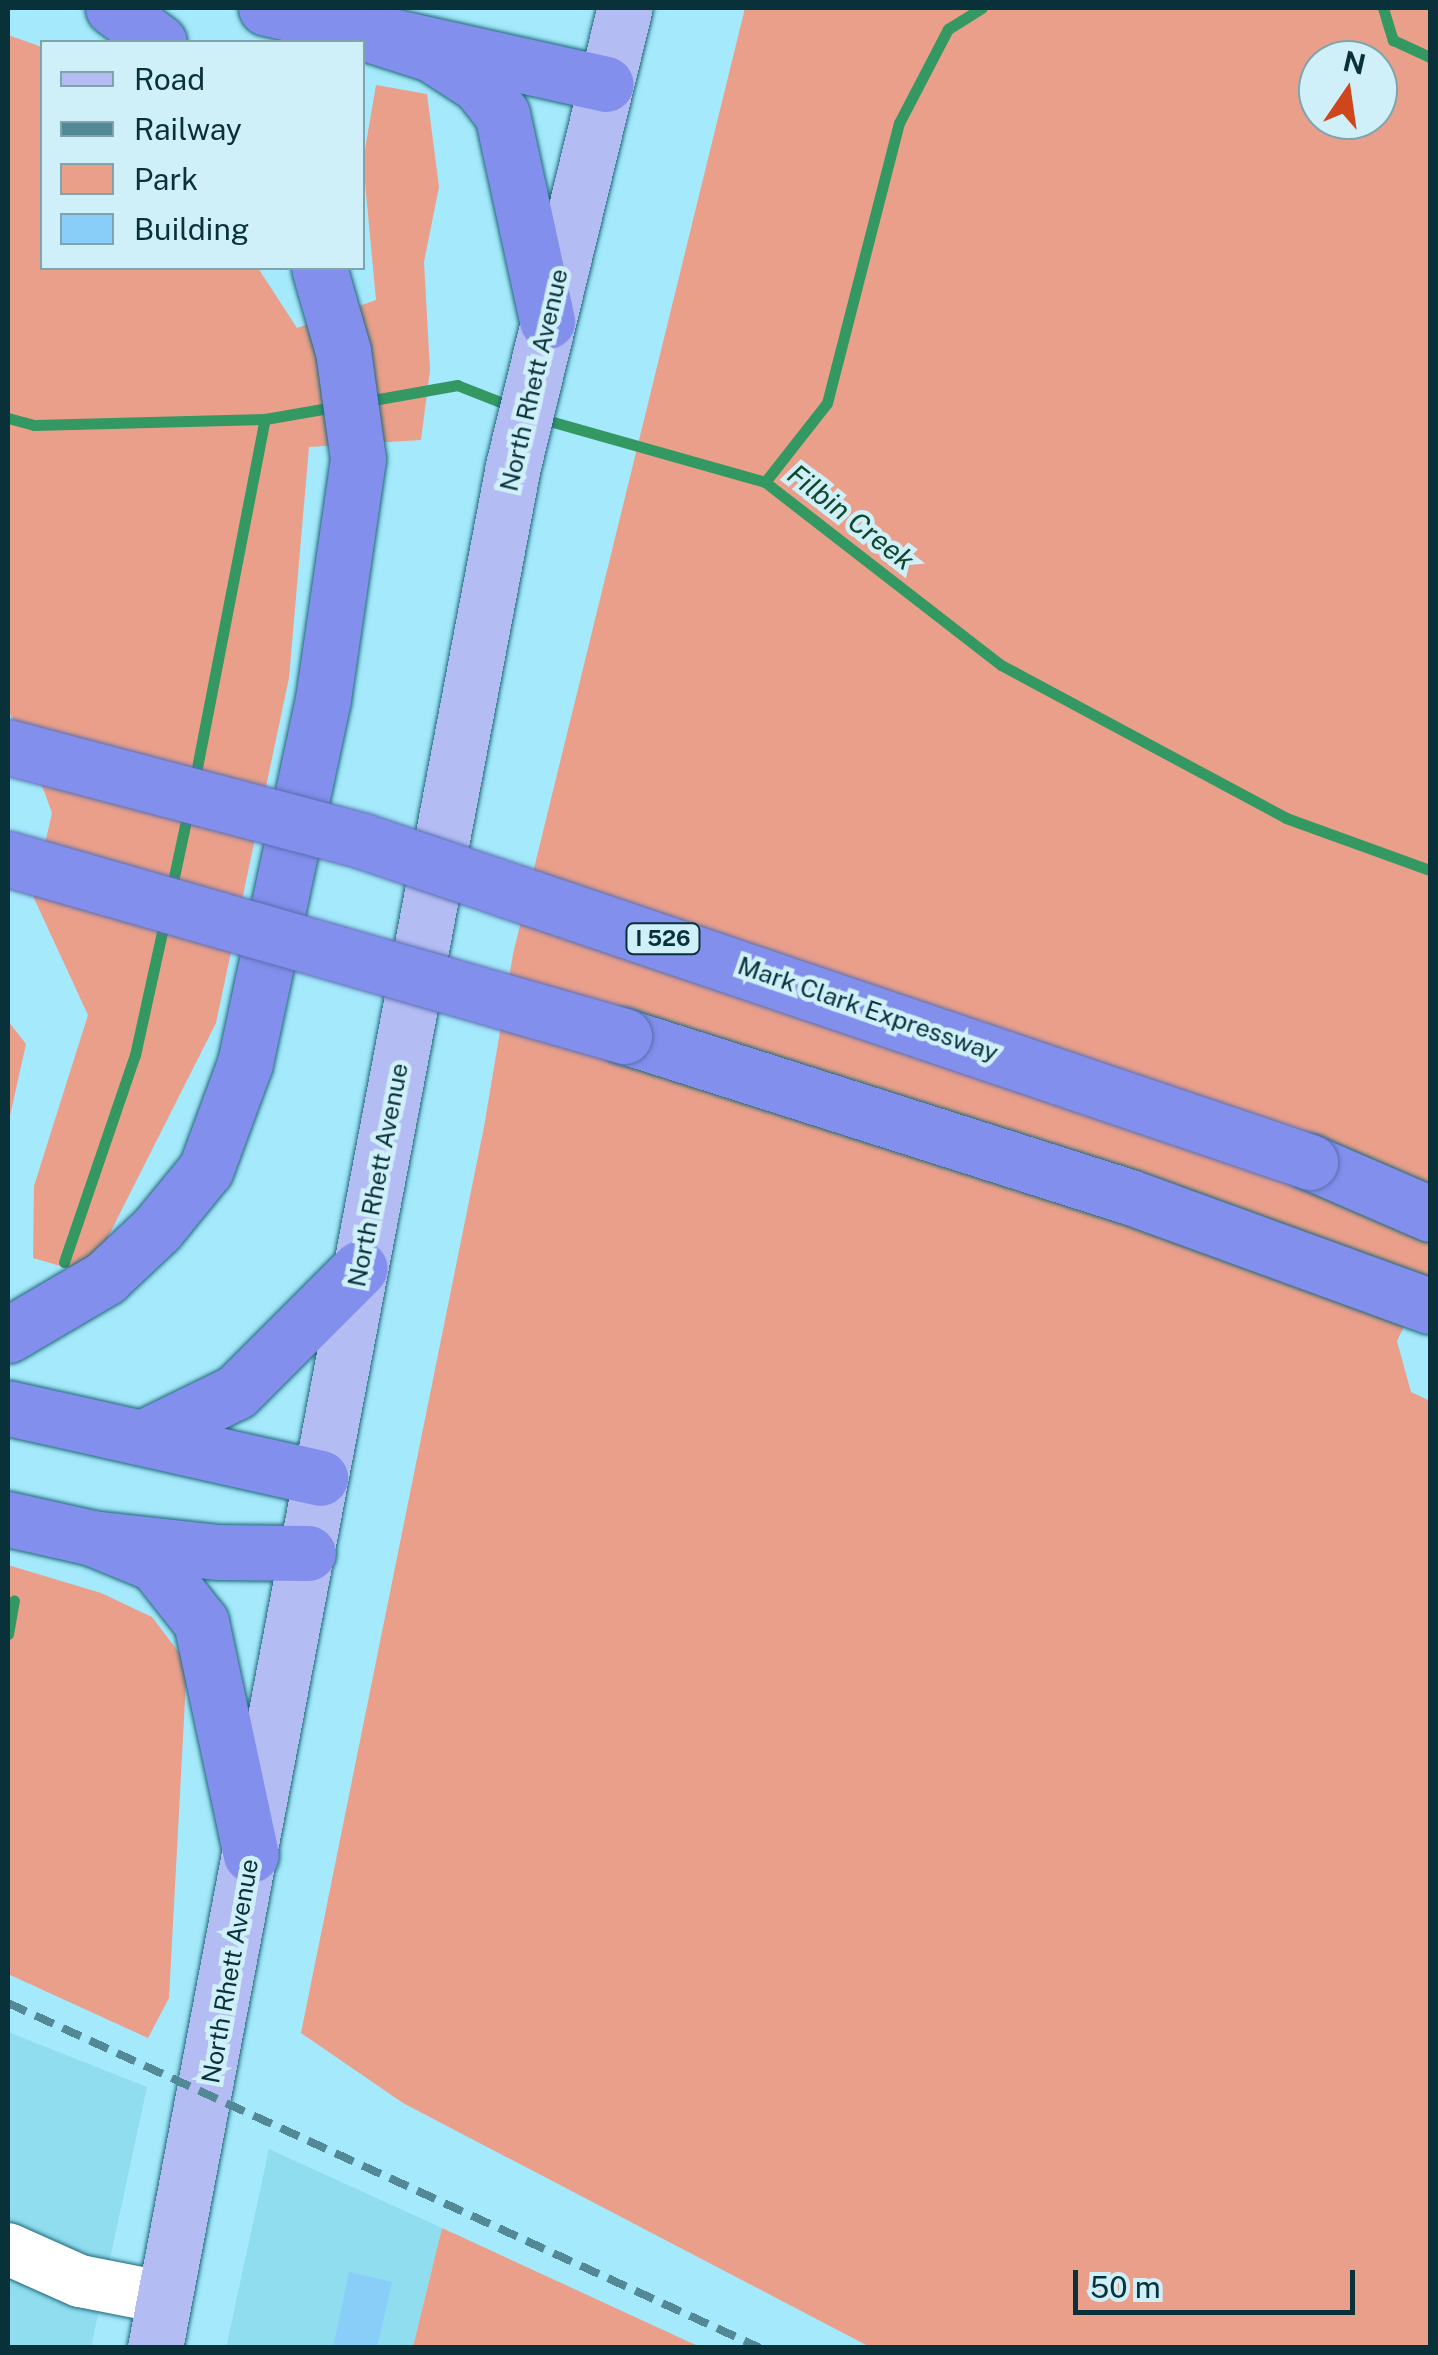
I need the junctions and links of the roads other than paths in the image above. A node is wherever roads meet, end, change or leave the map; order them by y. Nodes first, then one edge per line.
1 (113, 8) edge
2 (266, 8) edge
3 (625, 8) edge
4 (375, 36) junction
5 (157, 40) edge
6 (606, 84) junction
7 (320, 270) edge
8 (547, 321) junction
9 (8, 748) edge
10 (8, 858) edge
11 (8, 879) edge
12 (250, 925) junction
13 (1310, 1162) junction
14 (1430, 1202) edge
15 (1430, 1214) edge
16 (360, 1268) junction
17 (1430, 1306) edge
18 (8, 1335) edge
19 (8, 1408) edge
20 (144, 1437) junction
21 (320, 1478) junction
22 (8, 1519) edge
23 (92, 1538) junction
24 (308, 1554) junction
25 (251, 1855) junction
26 (8, 2249) edge
27 (160, 2323) edge

1 - 5 highway
2 - 4 highway
3 - 6 main road, North Rhett Avenue
4 - 6 highway
4 - 8 highway
6 - 8 main road, North Rhett Avenue
7 - 18 highway
8 - 16 main road, North Rhett Avenue
9 - 13 highway, Mark Clark Expressway / I 526, bridge
10 - 12 highway, bridge
11 - 12 highway, bridge
12 - 17 highway, bridge
13 - 14 highway
13 - 15 highway, Mark Clark Expressway / I 526
16 - 20 highway
16 - 21 main road, North Rhett Avenue
19 - 20 highway
20 - 21 highway
21 - 24 main road, North Rhett Avenue
22 - 23 highway
23 - 24 highway
23 - 25 highway
24 - 25 main road, North Rhett Avenue
25 - 27 main road, North Rhett Avenue
26 - 27 lane

